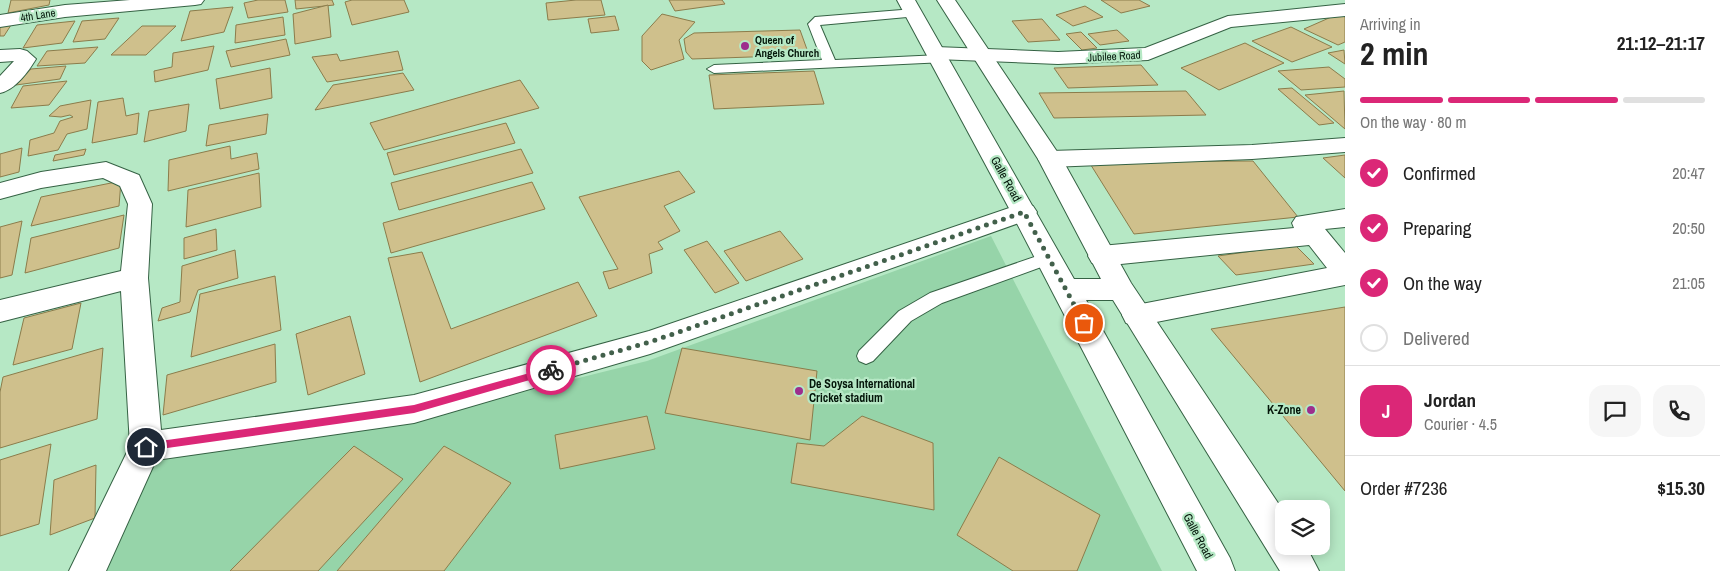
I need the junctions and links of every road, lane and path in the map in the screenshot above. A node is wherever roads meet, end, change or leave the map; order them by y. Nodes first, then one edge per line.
1 (195, 0) edge
2 (946, 0) edge
3 (65, 6) edge
4 (910, 7) edge
5 (1345, 10) edge
6 (37, 16) junction
7 (0, 21) edge
8 (0, 44) edge
9 (981, 54) junction
10 (0, 56) edge
11 (938, 56) junction
12 (830, 64) junction
13 (714, 69) dead end
14 (0, 87) edge
15 (1345, 145) edge
16 (1050, 159) junction
17 (0, 191) edge
18 (1024, 212) junction
19 (1345, 218) edge
20 (1305, 223) junction
21 (1101, 256) junction
22 (1049, 258) junction
23 (1345, 271) edge
24 (1345, 275) edge
25 (134, 278) junction
26 (1066, 289) junction
27 (1121, 290) junction
28 (0, 311) edge
29 (1136, 315) junction
30 (866, 356) dead end
31 (146, 447) junction
32 (1275, 531) edge
33 (1291, 555) edge
34 (87, 571) edge
35 (1217, 571) edge
36 (1301, 571) edge

1 - 3 main road, 4th Lane
2 - 9 main road
3 - 6 main road, 4th Lane
4 - 11 main road, Galle Road
4 - 12 lane
5 - 9 main road, Jubilee Road
6 - 7 main road, 4th Lane
6 - 8 main road
9 - 11 main road, Jubilee Road
9 - 16 main road
10 - 14 main road
11 - 12 lane
11 - 18 main road, Galle Road
12 - 13 lane
15 - 16 main road
16 - 21 main road
17 - 25 main road
18 - 22 main road, Galle Road
18 - 31 main road
19 - 20 main road
20 - 21 main road
20 - 23 main road
21 - 27 main road
22 - 26 main road, Galle Road
22 - 30 lane
24 - 29 main road
25 - 28 main road
25 - 31 main road
26 - 27 main road
26 - 35 main road, Galle Road
27 - 29 main road
29 - 32 main road
31 - 34 main road
33 - 36 main road

